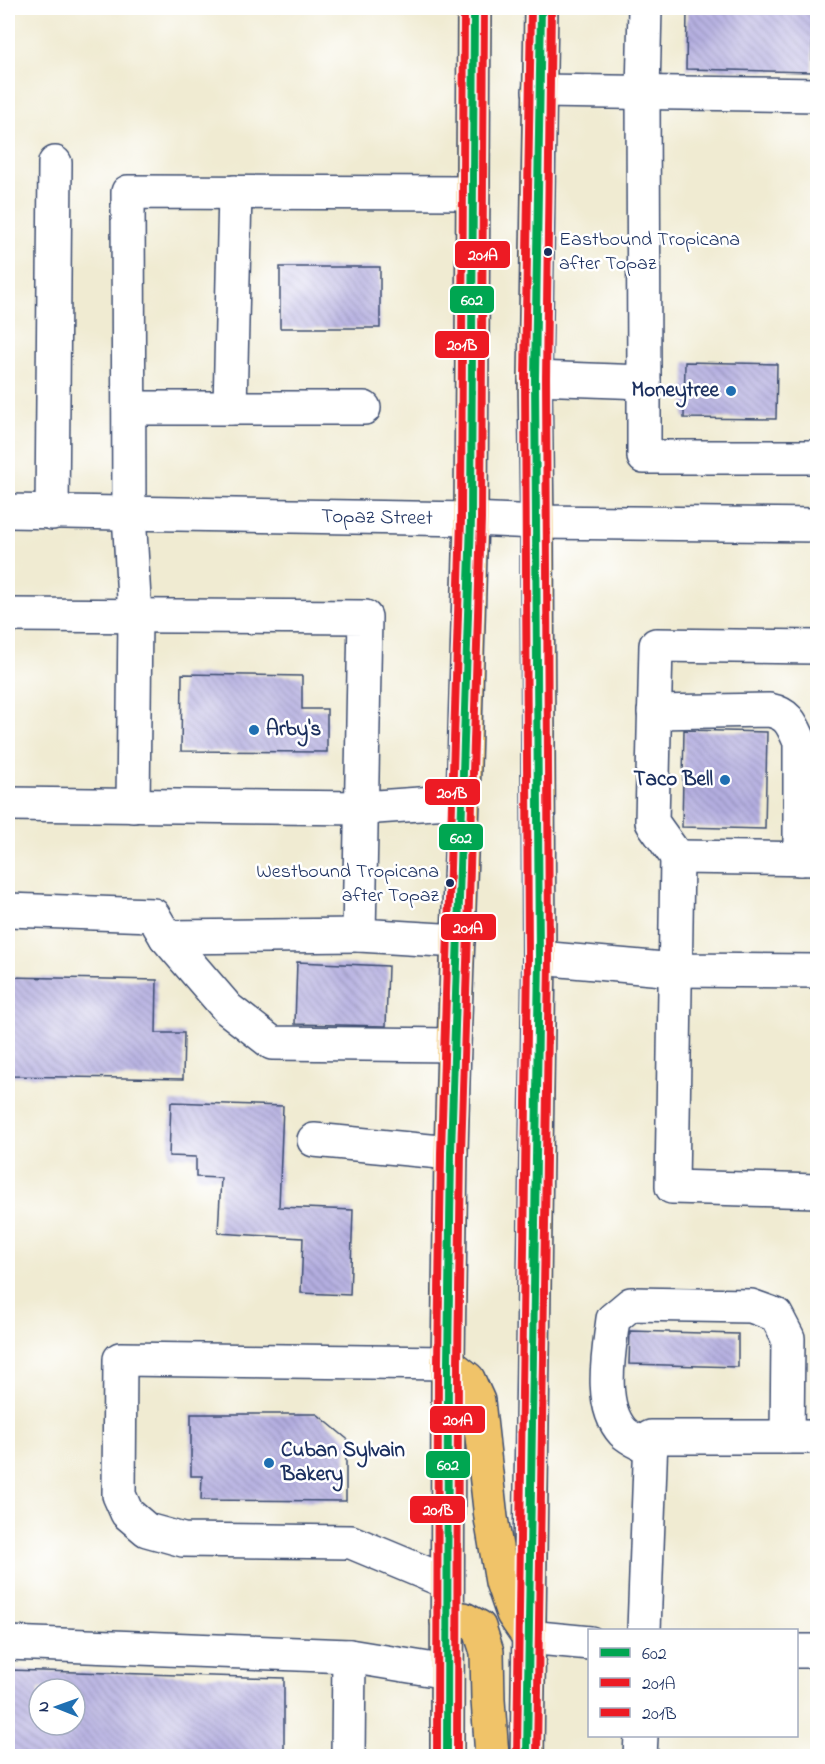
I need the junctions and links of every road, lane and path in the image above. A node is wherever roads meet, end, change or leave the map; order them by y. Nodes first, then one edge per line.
1 (474, 8) edge
2 (541, 8) edge
3 (645, 8) edge
4 (539, 91) junction
5 (643, 92) junction
6 (818, 95) edge
7 (56, 163) dead end
8 (235, 192) junction
9 (472, 193) junction
10 (535, 378) junction
11 (644, 382) junction
12 (129, 408) junction
13 (230, 408) junction
14 (364, 408) dead end
15 (818, 457) edge
16 (8, 511) edge
17 (52, 513) junction
18 (129, 514) junction
19 (471, 519) junction
20 (537, 522) junction
21 (818, 525) edge
22 (8, 615) edge
23 (135, 616) junction
24 (818, 647) edge
25 (654, 712) junction
26 (463, 801) junction
27 (8, 804) edge
28 (133, 806) junction
29 (362, 808) junction
30 (677, 857) junction
31 (809, 859) edge
32 (8, 910) edge
33 (359, 935) junction
34 (166, 937) junction
35 (459, 941) junction
36 (538, 958) junction
37 (675, 970) junction
38 (818, 971) edge
39 (454, 1045) junction
40 (314, 1140) dead end
41 (451, 1153) junction
42 (818, 1191) edge
43 (448, 1363) junction
44 (802, 1437) edge
45 (651, 1449) junction
46 (447, 1582) junction
47 (447, 1621) junction
48 (644, 1629) edge
49 (528, 1637) junction
50 (8, 1643) edge
51 (588, 1643) edge
52 (798, 1651) edge
53 (818, 1651) edge
54 (349, 1656) junction
55 (447, 1672) junction
56 (641, 1737) edge
57 (348, 1756) edge
58 (447, 1756) edge
59 (492, 1756) edge
60 (527, 1756) edge
61 (640, 1756) edge

1 - 9 main road
2 - 4 main road
3 - 5 street
4 - 5 street
4 - 10 main road
5 - 6 street
5 - 11 street
7 - 17 street
8 - 9 street
8 - 12 street
8 - 13 street
9 - 19 main road
10 - 11 street
10 - 20 main road
11 - 15 street
12 - 13 street
12 - 18 street
13 - 14 street
16 - 17 street, Topaz Street
17 - 18 street, Topaz Street
18 - 19 street, Topaz Street
18 - 23 street
19 - 20 street, Topaz Street
19 - 26 main road
20 - 21 street, Topaz Street
20 - 36 main road
22 - 23 street
23 - 28 street
23 - 29 street
24 - 25 street
25 - 30 street
25 - 31 street
26 - 29 street
26 - 35 main road
27 - 28 street
28 - 29 street
29 - 33 street
30 - 31 street
30 - 37 street
32 - 34 street
33 - 34 street
33 - 35 street
34 - 39 street
35 - 39 main road
36 - 37 street
36 - 49 main road
37 - 38 street
37 - 42 street
39 - 41 main road
40 - 41 street
41 - 43 main road
43 - 46 main road
43 - 46 street
43 - 49 main road
44 - 45 street
44 - 45 street
45 - 48 street
46 - 47 main road
47 - 55 main road
47 - 59 main road
49 - 51 street
49 - 60 main road
50 - 54 street
52 - 53 street
54 - 55 street
54 - 57 street
55 - 58 main road
56 - 61 street

